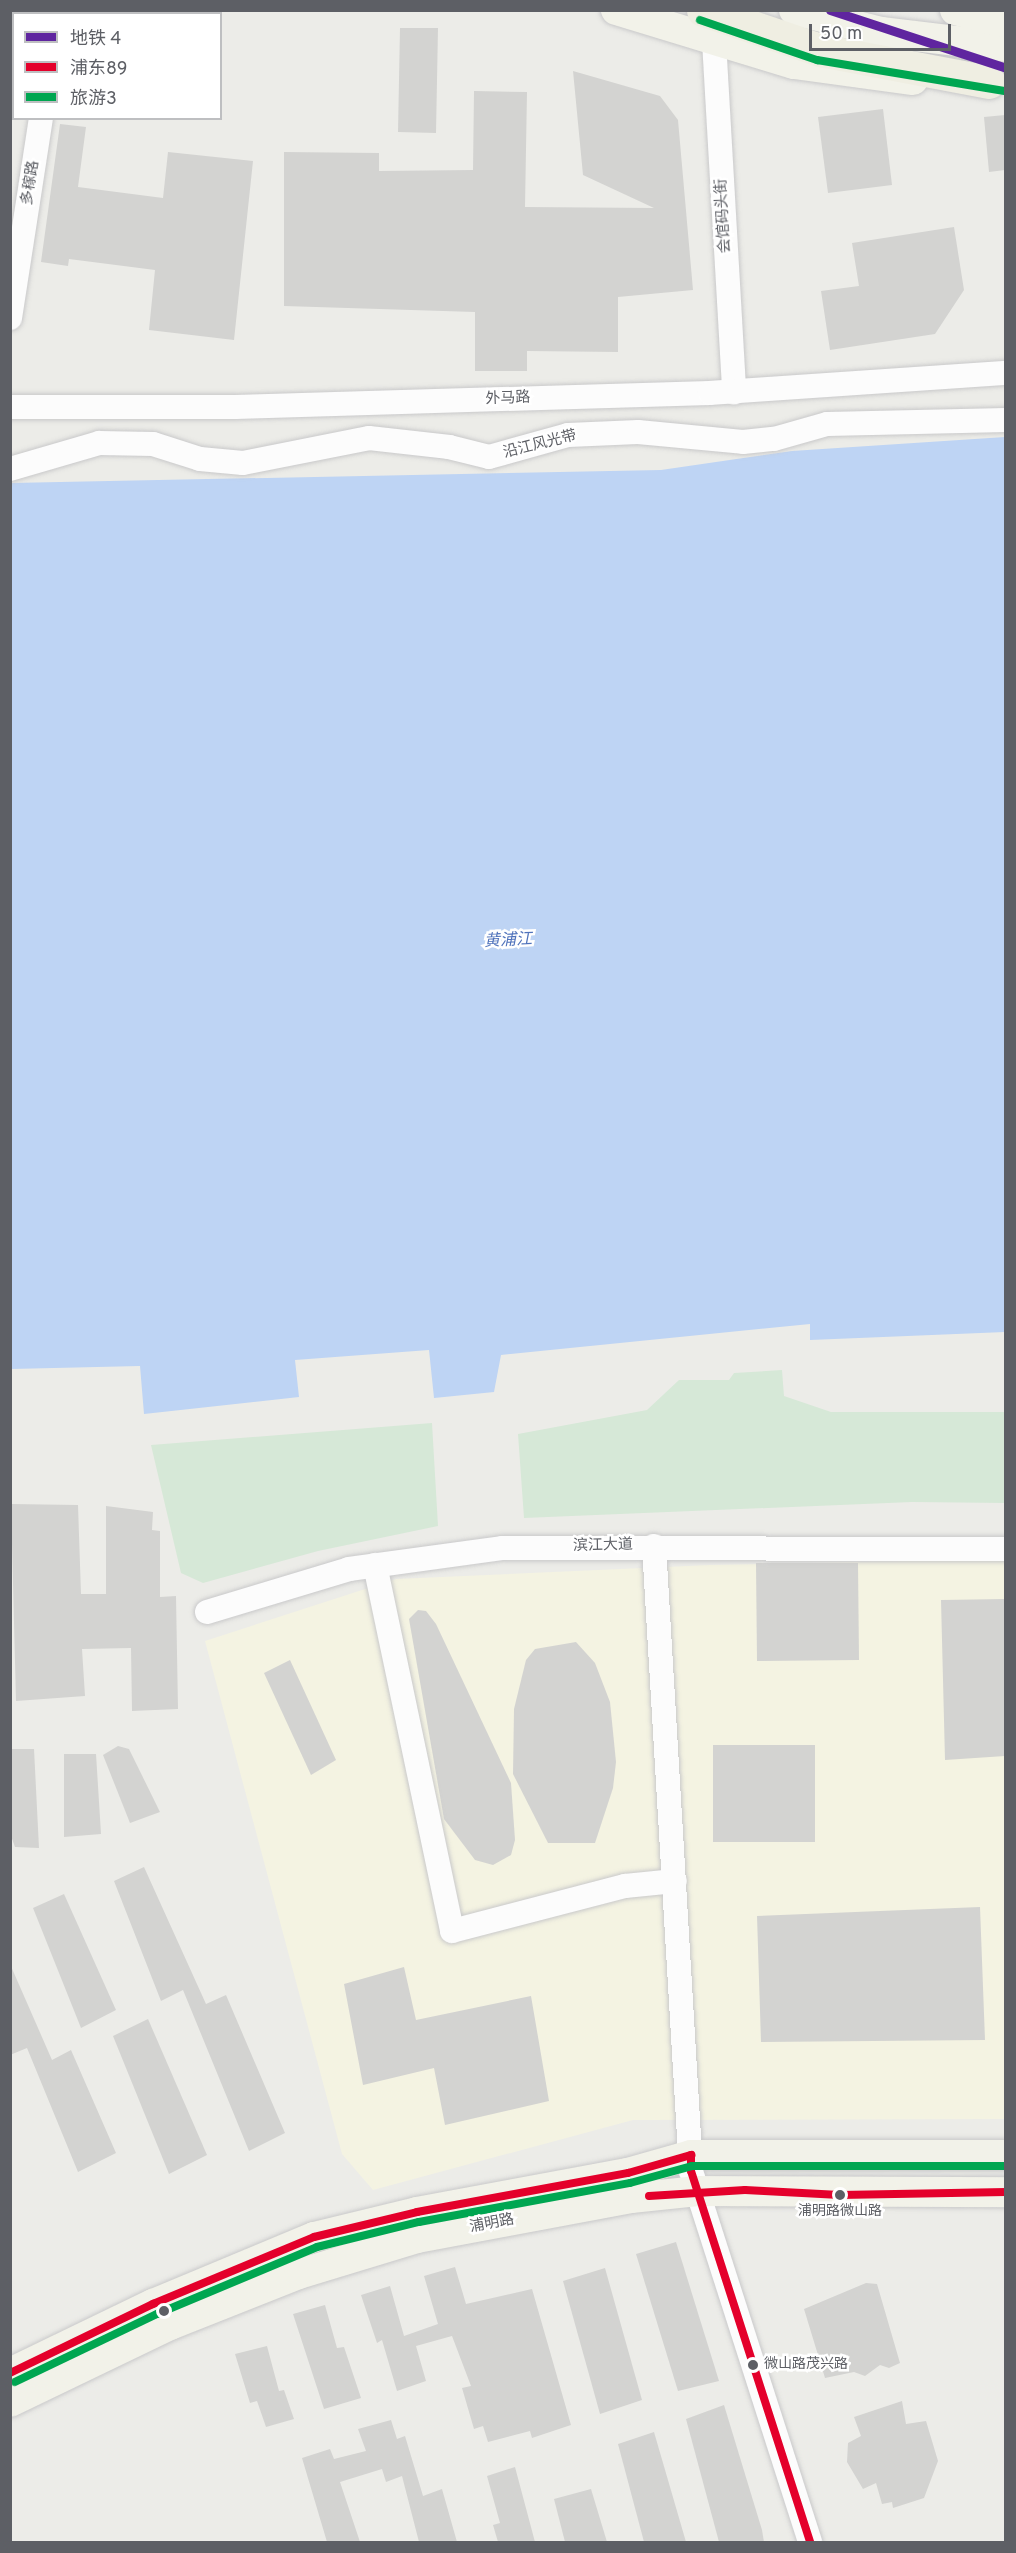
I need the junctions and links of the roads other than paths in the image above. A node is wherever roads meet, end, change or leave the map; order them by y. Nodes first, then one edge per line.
1 (616, 10) edge
2 (703, 10) edge
3 (772, 10) edge
4 (794, 10) edge
5 (955, 10) edge
6 (1005, 23) edge
7 (727, 32) junction
8 (1005, 47) edge
9 (961, 63) joint
10 (997, 82) edge
11 (41, 120) edge
12 (10, 318) edge
13 (1005, 373) edge
14 (734, 392) junction
15 (10, 407) edge
16 (1005, 420) edge
17 (10, 469) edge
18 (654, 1546) junction
19 (1005, 1549) edge
20 (375, 1565) junction
21 (207, 1612) dead end
22 (675, 1881) junction
23 (1005, 2155) edge
24 (693, 2172) junction
25 (1005, 2192) edge
26 (10, 2373) edge
27 (10, 2402) edge
28 (810, 2542) edge

1 - 7 main road
2 - 7 highway
3 - 9 main road
4 - 8 main road
5 - 6 main road
7 - 9 highway
7 - 10 highway
7 - 14 street, 会馆码头街
11 - 12 street, 多稼路
13 - 14 street, 外马路
14 - 15 street, 外马路
16 - 17 street, 沿江风光带
18 - 19 street, 滨江大道
18 - 20 street, 滨江大道
18 - 22 street
20 - 21 street, 滨江大道
20 - 22 street
22 - 24 street
23 - 24 main road, 浦明路
24 - 25 main road, 浦明路
24 - 26 main road, 浦明路
24 - 27 main road, 浦明路
24 - 28 street

